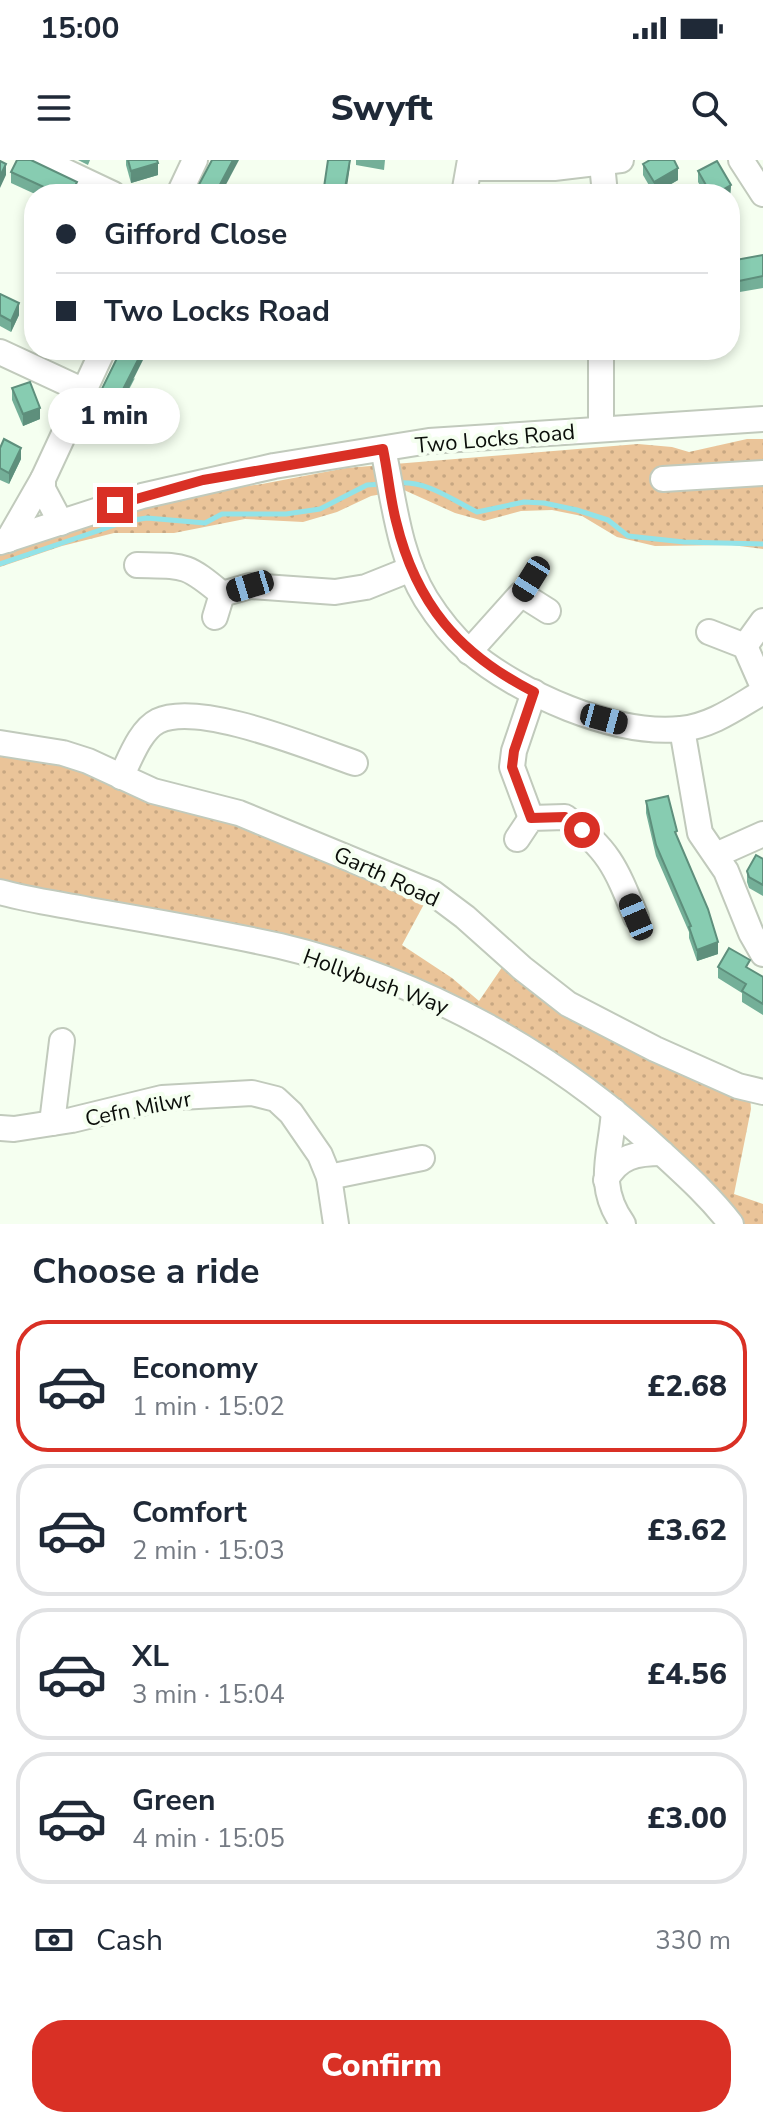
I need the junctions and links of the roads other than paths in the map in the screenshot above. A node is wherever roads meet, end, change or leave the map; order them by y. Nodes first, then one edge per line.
1 (41, 160) edge
2 (195, 160) edge
3 (741, 160) edge
4 (612, 162) edge
5 (470, 164) edge
6 (92, 184) edge
7 (184, 184) edge
8 (466, 184) edge
9 (607, 184) edge
10 (763, 194) edge
11 (0, 352) edge
12 (98, 360) edge
13 (601, 360) edge
14 (84, 391) junction
15 (763, 419) edge
16 (601, 429) junction
17 (385, 458) junction
18 (763, 473) edge
19 (43, 479) junction
20 (663, 479) dead end
21 (61, 523) junction
22 (4, 541) edge
23 (137, 565) dead end
24 (411, 569) junction
25 (548, 611) dead end
26 (763, 621) edge
27 (709, 632) dead end
28 (745, 646) junction
29 (469, 652) junction
30 (763, 690) edge
31 (534, 692) junction
32 (682, 729) junction
33 (0, 743) edge
34 (355, 763) dead end
35 (121, 777) junction
36 (763, 834) edge
37 (716, 855) junction
38 (0, 892) edge
39 (636, 917) dead end
40 (763, 954) edge
41 (62, 1041) dead end
42 (763, 1092) edge
43 (614, 1111) junction
44 (52, 1123) junction
45 (0, 1128) edge
46 (662, 1153) junction
47 (422, 1158) dead end
48 (329, 1177) junction
49 (606, 1180) junction
50 (336, 1224) edge
51 (623, 1224) edge
52 (731, 1224) edge

1 - 6 street
2 - 7 street
3 - 10 street
4 - 5 street
4 - 9 street
5 - 8 street
11 - 14 street
12 - 14 street
13 - 16 street
14 - 19 street
15 - 16 street, Two Locks Road
16 - 17 street, Two Locks Road
17 - 21 street, Two Locks Road
17 - 24 street
18 - 20 street
19 - 21 street
19 - 22 street
21 - 22 street, Two Locks Road
23 - 24 street
24 - 29 street
25 - 29 street
26 - 28 street
27 - 28 street
28 - 30 street
29 - 31 street
30 - 32 street
31 - 32 street
31 - 39 street
32 - 37 street
33 - 35 street, Garth Road
34 - 35 street
35 - 42 street, Garth Road
36 - 37 street
37 - 40 street
38 - 43 street, Hollybush Way
41 - 44 street
43 - 46 street, Hollybush Way
43 - 49 street
44 - 45 street, Cefn Milwr
44 - 48 street, Cefn Milwr
46 - 49 street
46 - 52 street, Hollybush Way
47 - 48 street
48 - 50 street, Cefn Milwr
49 - 51 street

